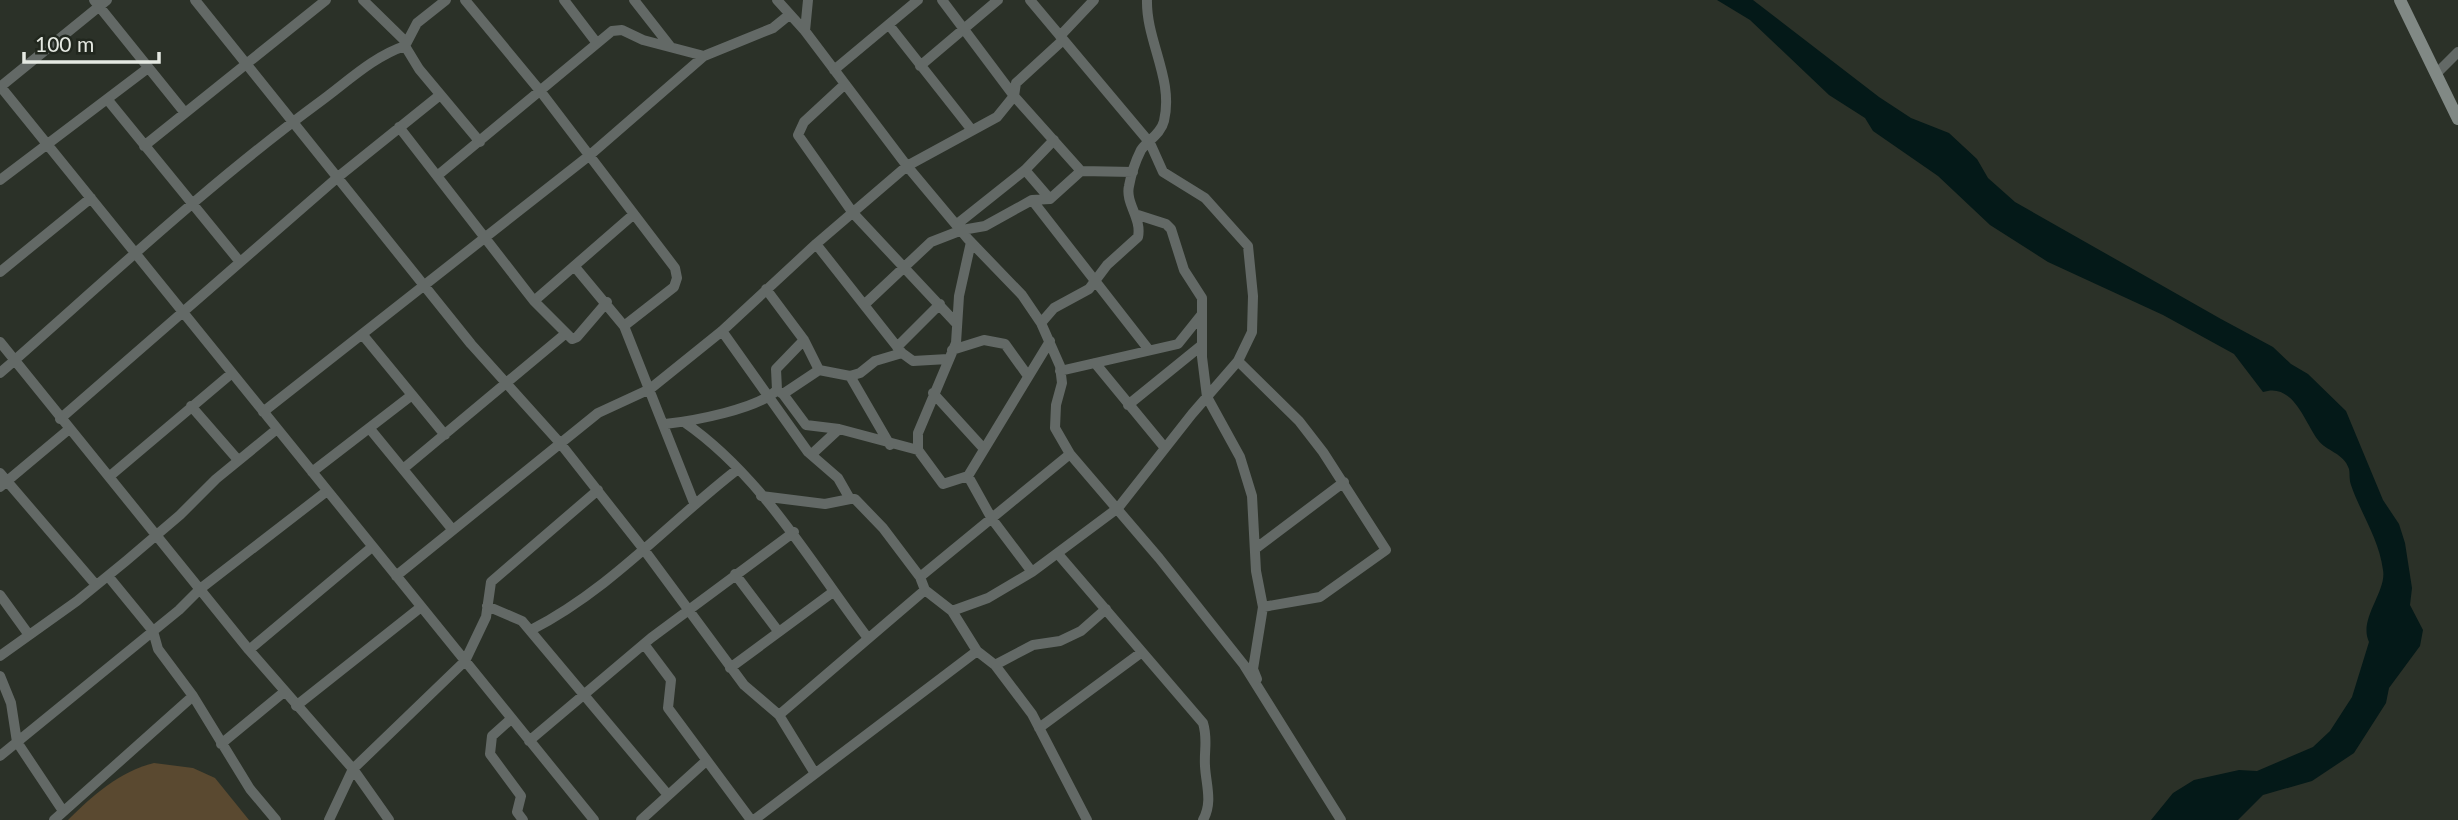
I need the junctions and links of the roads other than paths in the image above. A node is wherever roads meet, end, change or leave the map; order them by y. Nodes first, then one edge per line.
1 (195, 0) edge
2 (326, 0) edge
3 (363, 0) edge
4 (446, 0) edge
5 (465, 0) edge
6 (634, 0) edge
7 (777, 0) edge
8 (808, 0) edge
9 (918, 0) edge
10 (943, 0) edge
11 (998, 0) edge
12 (1030, 0) edge
13 (1094, 0) edge
14 (1147, 0) edge
15 (2400, 0) edge
16 (100, 2) edge
17 (570, 2) edge
18 (789, 15) junction
19 (889, 25) junction
20 (966, 28) junction
21 (805, 31) junction
22 (1061, 38) junction
23 (596, 42) junction
24 (405, 43) junction
25 (670, 46) junction
26 (2458, 52) edge
27 (705, 56) junction
28 (246, 64) junction
29 (920, 66) junction
30 (148, 68) junction
31 (834, 71) junction
32 (2437, 73) junction
33 (844, 85) junction
34 (0, 86) edge
35 (541, 92) junction
36 (440, 95) junction
37 (1014, 96) junction
38 (107, 99) junction
39 (185, 113) junction
40 (2458, 119) edge
41 (293, 122) junction
42 (399, 127) junction
43 (971, 130) junction
44 (1054, 140) junction
45 (480, 142) junction
46 (1150, 143) junction
47 (47, 145) junction
48 (144, 146) junction
49 (590, 155) junction
50 (908, 166) junction
51 (1026, 170) junction
52 (1081, 171) junction
53 (1133, 172) junction
54 (437, 176) junction
55 (338, 177) junction
56 (0, 180) edge
57 (91, 198) junction
58 (1050, 199) junction
59 (1032, 200) junction
60 (192, 205) junction
61 (853, 212) junction
62 (635, 214) junction
63 (1138, 215) junction
64 (959, 227) junction
65 (485, 238) junction
66 (971, 242) junction
67 (816, 244) junction
68 (136, 254) junction
69 (240, 262) junction
70 (903, 266) junction
71 (575, 267) junction
72 (0, 272) edge
73 (1095, 282) junction
74 (424, 286) junction
75 (766, 289) junction
76 (534, 301) junction
77 (607, 302) junction
78 (865, 304) junction
79 (940, 304) junction
80 (183, 311) junction
81 (1202, 314) junction
82 (956, 323) junction
83 (1041, 323) junction
84 (624, 326) junction
85 (722, 331) junction
86 (362, 334) junction
87 (565, 334) junction
88 (804, 340) junction
89 (1049, 341) junction
90 (0, 342) edge
91 (1202, 345) junction
92 (899, 350) junction
93 (1149, 350) junction
94 (950, 354) junction
95 (14, 361) junction
96 (1238, 361) junction
97 (1095, 363) junction
98 (819, 370) junction
99 (1060, 371) junction
100 (0, 373) edge
101 (232, 373) junction
102 (850, 376) junction
103 (1028, 376) junction
104 (505, 382) junction
105 (650, 389) junction
106 (777, 393) junction
107 (933, 393) junction
108 (412, 395) junction
109 (1207, 397) junction
110 (1128, 405) junction
111 (191, 406) junction
112 (263, 412) junction
113 (60, 419) junction
114 (684, 422) junction
115 (665, 424) junction
116 (806, 425) junction
117 (277, 429) junction
118 (370, 429) junction
119 (839, 429) junction
120 (68, 430) junction
121 (795, 432) junction
122 (444, 435) junction
123 (560, 443) junction
124 (890, 444) junction
125 (1165, 448) junction
126 (984, 449) junction
127 (918, 450) junction
128 (812, 454) junction
129 (1070, 454) junction
130 (238, 460) junction
131 (402, 469) junction
132 (738, 469) junction
133 (0, 472) edge
134 (312, 472) junction
135 (110, 476) junction
136 (968, 477) junction
137 (1344, 482) junction
138 (4, 485) edge
139 (598, 490) junction
140 (327, 491) junction
141 (760, 496) junction
142 (850, 499) junction
143 (694, 503) junction
144 (1118, 508) junction
145 (992, 519) junction
146 (452, 529) junction
147 (794, 532) junction
148 (156, 536) junction
149 (372, 547) junction
150 (1255, 549) junction
151 (645, 551) junction
152 (1058, 554) junction
153 (1032, 572) junction
154 (735, 575) junction
155 (108, 576) junction
156 (396, 576) junction
157 (920, 577) junction
158 (96, 585) junction
159 (200, 589) junction
160 (925, 590) junction
161 (833, 592) junction
162 (0, 595) edge
163 (487, 606) junction
164 (421, 607) junction
165 (1264, 607) junction
166 (689, 609) junction
167 (1105, 609) junction
168 (952, 611) junction
169 (531, 630) junction
170 (153, 631) junction
171 (778, 631) junction
172 (29, 635) junction
173 (867, 637) junction
174 (644, 644) junction
175 (249, 650) junction
176 (977, 651) junction
177 (1142, 652) junction
178 (0, 656) edge
179 (465, 661) junction
180 (995, 665) junction
181 (730, 668) junction
182 (0, 677) edge
183 (284, 692) junction
184 (585, 693) junction
185 (1264, 695) junction
186 (193, 696) junction
187 (296, 706) junction
188 (779, 715) junction
189 (511, 719) junction
190 (1039, 728) junction
191 (529, 741) junction
192 (17, 742) junction
193 (220, 744) junction
194 (0, 756) edge
195 (706, 761) junction
196 (353, 769) junction
197 (814, 772) junction
198 (668, 796) junction
199 (63, 811) junction
200 (520, 816) edge
201 (54, 820) edge
202 (276, 820) edge
203 (329, 820) edge
204 (389, 820) edge
205 (508, 820) edge
206 (594, 820) edge
207 (641, 820) edge
208 (752, 820) edge
209 (1087, 820) edge
210 (1203, 820) edge
211 (1341, 820) edge

1 - 28 street
2 - 28 street
3 - 24 street
4 - 24 street
5 - 35 street
6 - 25 street
7 - 18 street
8 - 21 street
9 - 19 street
10 - 20 street
11 - 20 street
12 - 22 street
13 - 22 street
14 - 46 street
15 - 32 street
16 - 30 street
16 - 34 street
17 - 23 street
18 - 21 street
18 - 27 street
19 - 29 street
19 - 31 street
20 - 29 street
20 - 37 street
21 - 31 street
22 - 37 street
22 - 46 street
23 - 25 street
23 - 35 street
24 - 36 street
24 - 41 street
25 - 27 street
26 - 32 street
27 - 49 street
28 - 39 street
28 - 41 street
29 - 43 street
30 - 38 street
30 - 39 street
31 - 33 street
32 - 40 street
33 - 50 street
33 - 61 street
34 - 47 street
35 - 45 street
35 - 49 street
36 - 42 street
36 - 45 street
37 - 43 street
37 - 44 street
38 - 47 street
38 - 48 street
39 - 48 street
41 - 55 street
41 - 60 street
42 - 54 street
42 - 55 street
43 - 50 street
44 - 51 street
44 - 52 street
45 - 54 street
46 - 53 street
46 - 96 street
47 - 56 street
47 - 57 street
48 - 60 street
49 - 62 street
49 - 65 street
50 - 61 street
50 - 64 street
51 - 58 street
51 - 64 street
52 - 53 street
52 - 58 street
53 - 63 street
54 - 65 street
55 - 69 street
55 - 74 street
57 - 68 street
57 - 72 street
58 - 59 street
59 - 64 street
59 - 73 street
60 - 68 street
60 - 69 street
61 - 67 street
61 - 70 street
62 - 71 street
62 - 84 street
63 - 73 street
63 - 81 street
64 - 66 street
64 - 70 street
65 - 74 street
65 - 76 street
66 - 82 street
66 - 83 street
67 - 75 street
67 - 78 street
68 - 80 street
68 - 95 street
69 - 80 street
70 - 78 street
70 - 79 street
71 - 76 street
71 - 77 street
73 - 83 street
73 - 93 street
74 - 86 street
74 - 104 street
75 - 85 street
75 - 88 street
76 - 87 street
77 - 84 street
77 - 87 street
78 - 92 street
79 - 82 street
79 - 92 street
80 - 101 street
80 - 113 street
81 - 91 street
81 - 93 street
82 - 94 street
83 - 89 street
84 - 105 street
85 - 105 street
85 - 106 street
86 - 108 street
86 - 112 street
87 - 104 street
88 - 98 street
88 - 106 street
89 - 99 street
89 - 103 street
90 - 95 street
91 - 109 street
91 - 110 street
92 - 94 street
92 - 102 street
93 - 97 street
94 - 103 street
94 - 107 street
95 - 100 street
95 - 113 street
96 - 109 street
96 - 137 street
97 - 99 street
97 - 110 street
98 - 102 street
98 - 106 street
99 - 129 street
101 - 111 street
101 - 112 street
102 - 124 street
103 - 126 street
104 - 122 street
104 - 123 street
105 - 115 street
105 - 123 street
106 - 114 street
106 - 116 street
106 - 121 street
107 - 126 street
107 - 127 street
108 - 118 street
108 - 122 street
109 - 125 street
109 - 150 street
110 - 125 street
111 - 130 street
111 - 135 street
112 - 117 street
113 - 120 street
114 - 115 street
114 - 132 street
115 - 143 street
116 - 119 street
116 - 121 street
117 - 130 street
117 - 134 street
118 - 131 street
118 - 134 street
119 - 124 street
119 - 128 street
120 - 135 street
120 - 138 street
121 - 128 street
122 - 131 street
123 - 139 street
123 - 146 street
124 - 127 street
125 - 144 street
126 - 136 street
127 - 136 street
128 - 142 street
129 - 144 street
129 - 145 street
130 - 148 street
131 - 146 street
132 - 141 street
132 - 143 street
133 - 138 street
134 - 140 street
135 - 148 street
136 - 145 street
137 - 150 street
137 - 165 street
138 - 158 street
139 - 151 street
139 - 163 street
140 - 149 street
140 - 159 street
141 - 142 street
141 - 147 street
142 - 157 street
143 - 151 street
144 - 152 street
144 - 185 street
145 - 153 street
145 - 157 street
146 - 156 street
147 - 154 street
147 - 161 street
148 - 155 street
148 - 159 street
149 - 156 street
149 - 175 street
150 - 165 street
151 - 166 street
151 - 169 street
152 - 153 street
152 - 167 street
153 - 168 street
154 - 166 street
154 - 171 street
155 - 158 street
155 - 170 street
156 - 164 street
157 - 160 street
158 - 172 street
159 - 170 street
159 - 175 street
160 - 168 street
160 - 173 street
161 - 171 street
161 - 173 street
162 - 172 street
163 - 169 street
163 - 179 street
164 - 179 street
164 - 187 street
165 - 185 street
166 - 174 street
166 - 181 street
167 - 177 street
167 - 180 street
168 - 176 street
169 - 184 street
170 - 186 street
170 - 192 street
171 - 181 street
172 - 178 street
173 - 188 street
174 - 184 street
174 - 195 street
175 - 183 street
176 - 180 street
176 - 197 street
177 - 190 street
177 - 210 street
179 - 189 street
179 - 196 street
180 - 190 street
181 - 188 street
182 - 192 street
183 - 187 street
183 - 193 street
184 - 191 street
184 - 198 street
185 - 211 street
186 - 193 street
186 - 199 street
187 - 196 street
188 - 197 street
189 - 191 street
189 - 200 street
190 - 209 street
191 - 206 street
192 - 194 street
192 - 199 street
193 - 202 street
195 - 198 street
195 - 208 street
196 - 203 street
196 - 204 street
197 - 208 street
198 - 207 street
199 - 201 street
200 - 205 street

